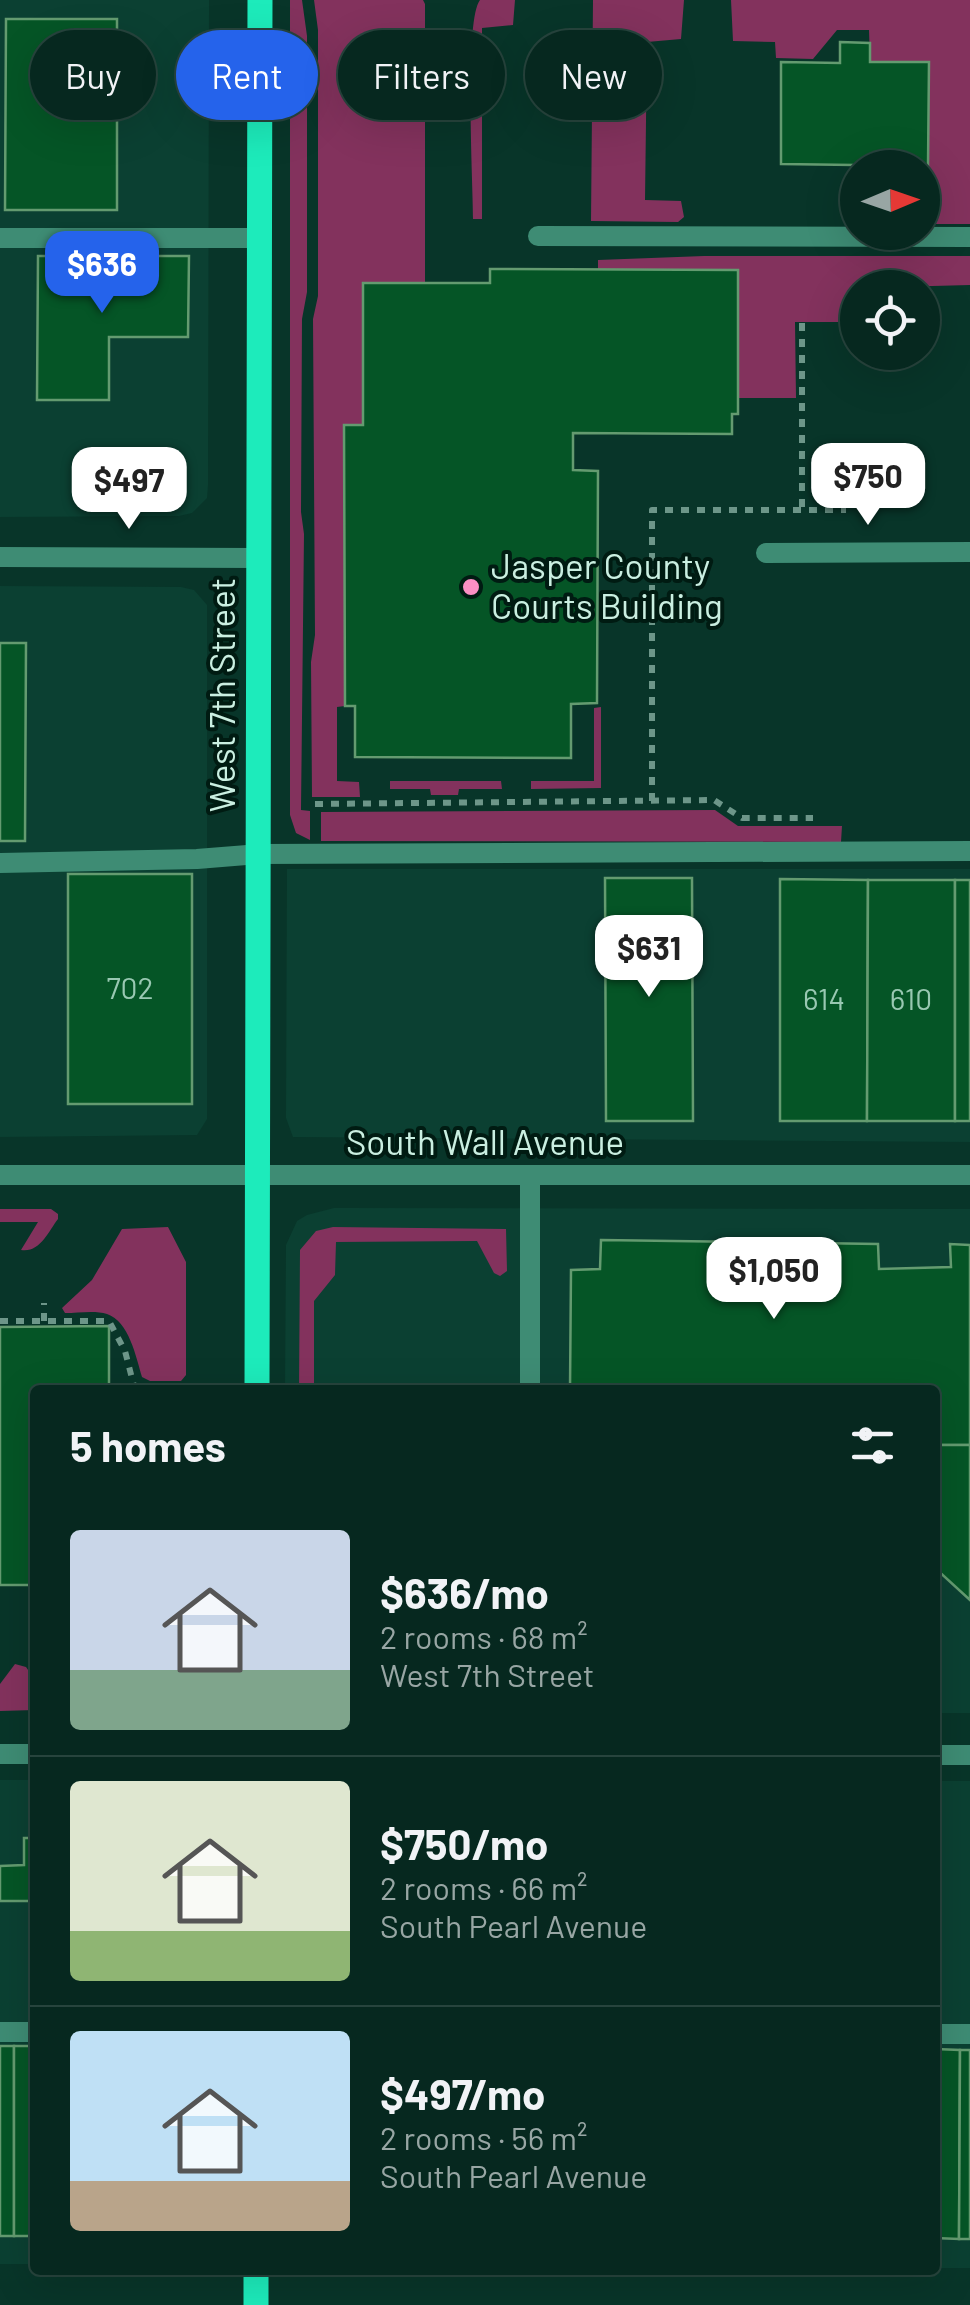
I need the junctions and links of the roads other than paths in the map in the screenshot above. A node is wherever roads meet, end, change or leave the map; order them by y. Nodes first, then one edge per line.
1 (260, 0) edge
2 (538, 236) dead end
3 (970, 237) edge
4 (0, 238) edge
5 (259, 238) junction
6 (970, 552) edge
7 (766, 554) dead end
8 (0, 557) edge
9 (258, 558) junction
10 (970, 851) edge
11 (258, 854) junction
12 (0, 863) edge
13 (0, 1175) edge
14 (258, 1175) junction
15 (530, 1175) junction
16 (970, 1175) edge
17 (257, 1385) edge
18 (530, 1385) edge
19 (0, 1754) edge
20 (30, 1754) edge
21 (940, 1755) edge
22 (970, 1755) edge
23 (0, 2032) edge
24 (30, 2032) edge
25 (940, 2034) edge
26 (970, 2034) edge
27 (256, 2275) edge
28 (256, 2305) edge

1 - 5 main road, West 7th Street
2 - 3 street
4 - 5 street
5 - 9 main road, West 7th Street
6 - 7 street
8 - 9 street
9 - 11 main road, West 7th Street
10 - 11 street
11 - 12 street
11 - 14 main road, West 7th Street
13 - 14 street, South Wall Avenue
14 - 15 street, South Wall Avenue
14 - 17 main road, West 7th Street
15 - 16 street, South Wall Avenue
15 - 18 street
19 - 20 street
21 - 22 street
23 - 24 street
25 - 26 street
27 - 28 main road

